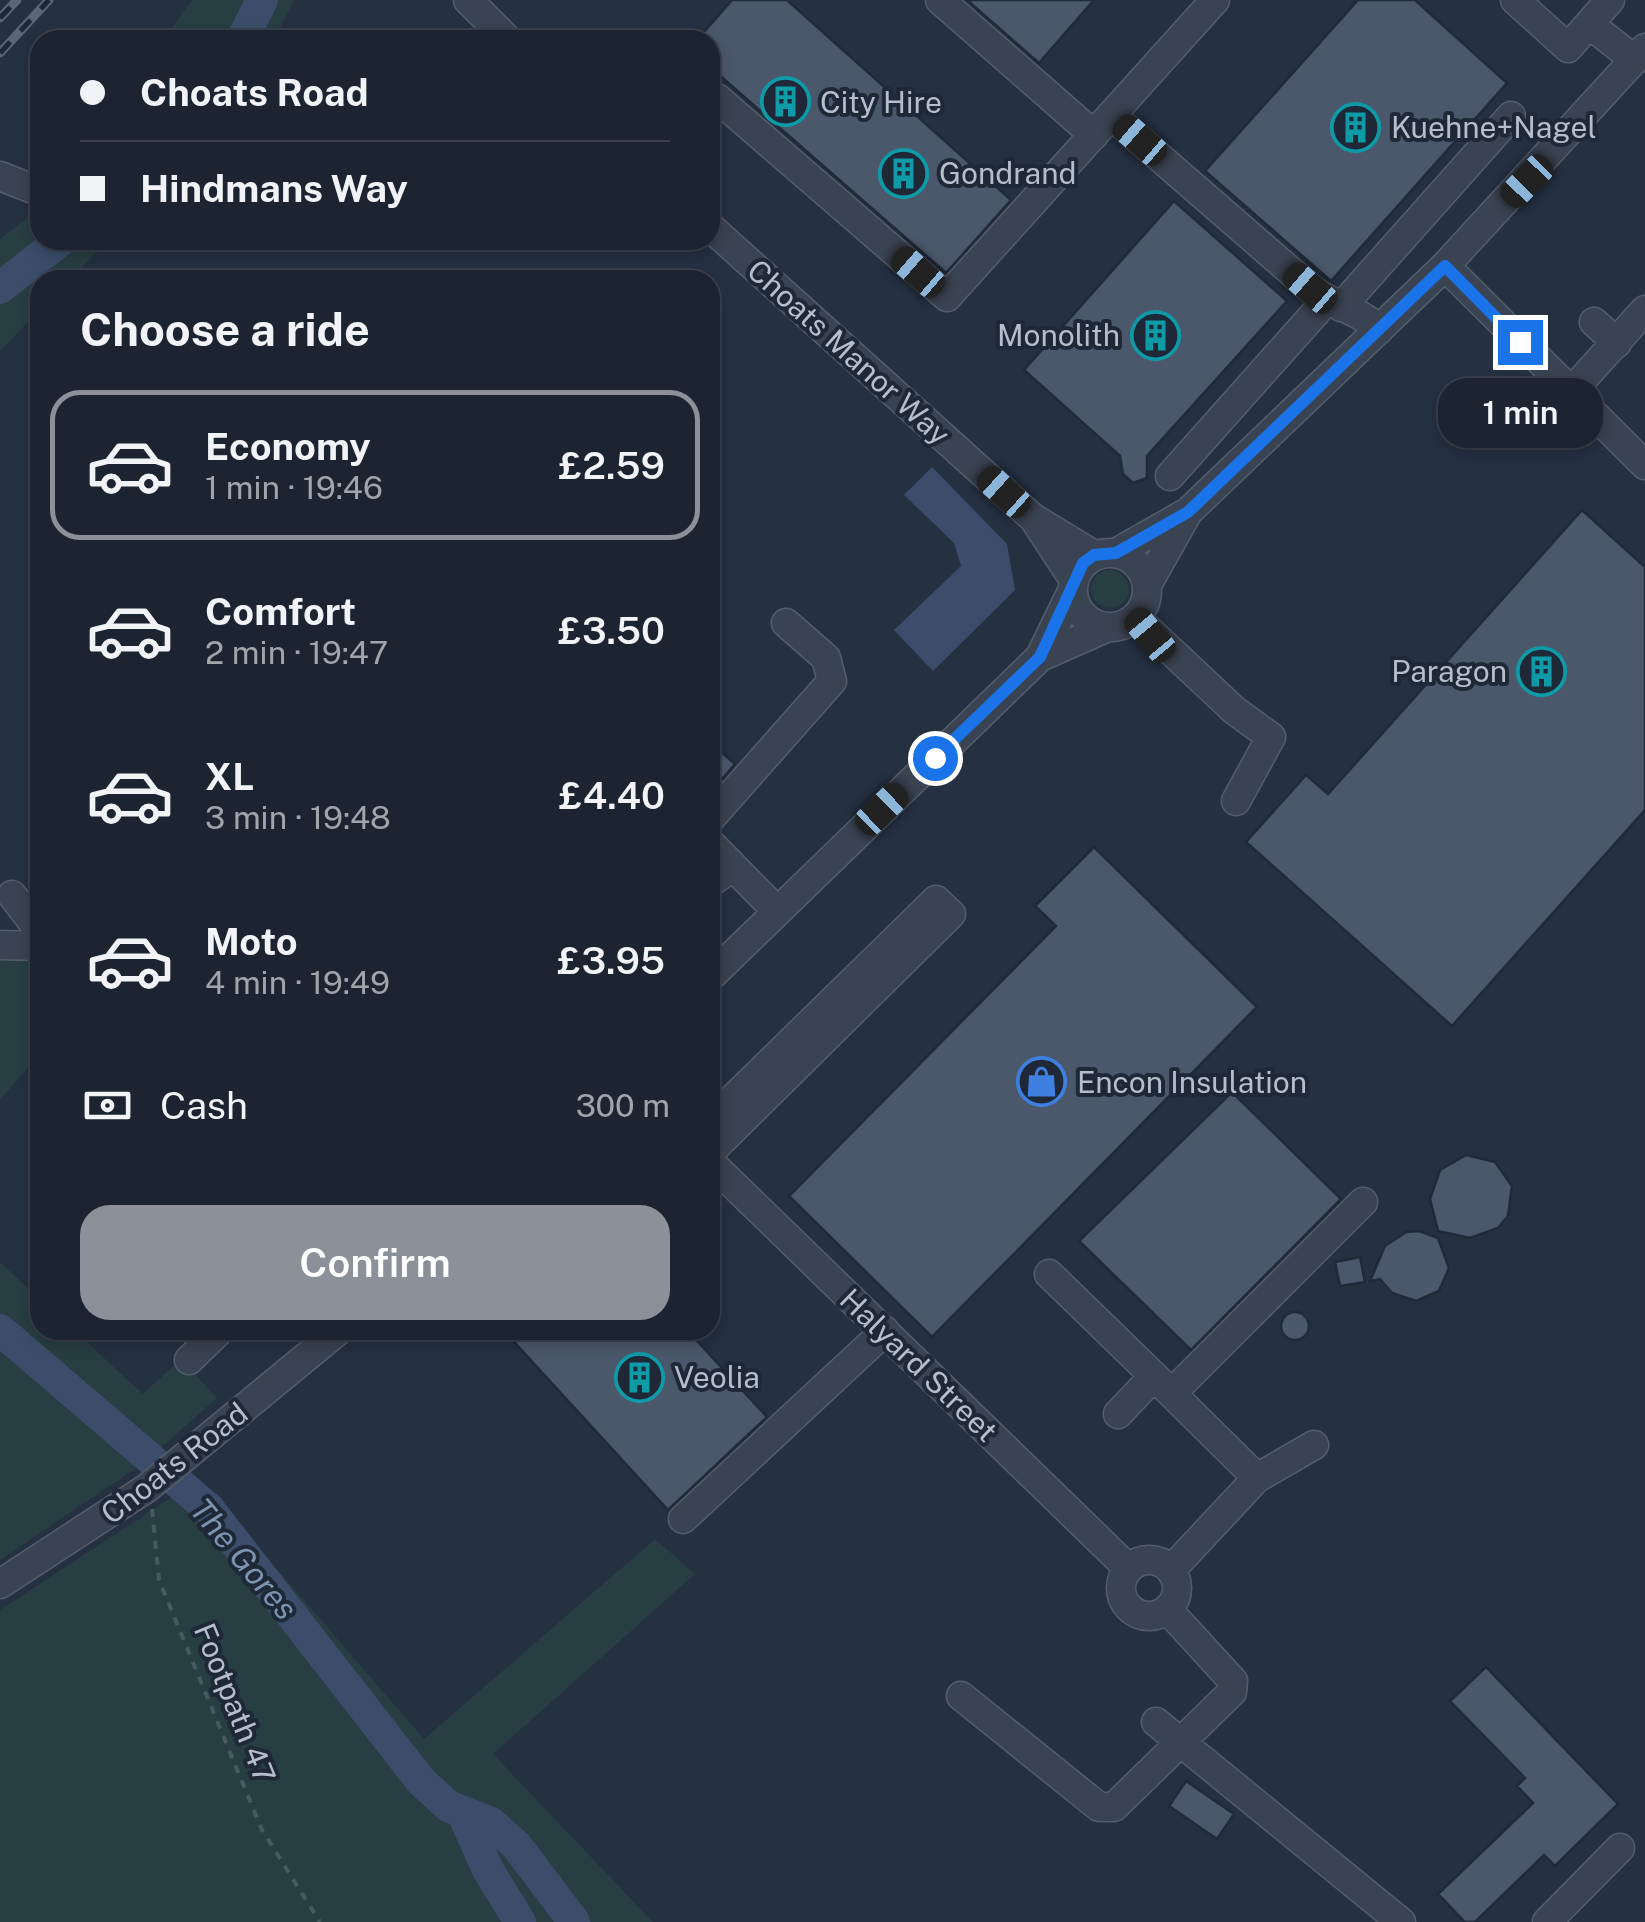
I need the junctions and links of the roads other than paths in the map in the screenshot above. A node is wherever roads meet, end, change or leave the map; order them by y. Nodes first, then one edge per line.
1 (468, 0) edge
2 (940, 0) edge
3 (1215, 0) edge
4 (1516, 0) edge
5 (1610, 0) edge
6 (1589, 24) junction
7 (498, 30) edge
8 (1640, 54) edge
9 (720, 101) edge
10 (1511, 116) dead end
11 (1103, 125) junction
12 (0, 176) edge
13 (30, 188) edge
14 (720, 235) edge
15 (1445, 266) junction
16 (1334, 304) junction
17 (1645, 310) edge
18 (1594, 322) dead end
19 (1379, 330) junction
20 (1617, 344) junction
21 (1571, 392) junction
22 (1645, 465) edge
23 (1170, 476) dead end
24 (1188, 512) junction
25 (1033, 518) junction
26 (1105, 554) junction
27 (1073, 584) junction
28 (1147, 585) junction
29 (1135, 617) junction
30 (786, 623) dead end
31 (1108, 627) junction
32 (1040, 657) junction
33 (1236, 801) dead end
34 (720, 808) edge
35 (720, 875) edge
36 (12, 896) dead end
37 (777, 911) junction
38 (30, 923) edge
39 (30, 939) edge
40 (0, 945) edge
41 (720, 967) edge
42 (798, 1047) junction
43 (720, 1113) edge
44 (720, 1140) edge
45 (720, 1172) edge
46 (1363, 1202) dead end
47 (1049, 1274) dead end
48 (886, 1331) junction
49 (210, 1340) edge
50 (327, 1340) edge
51 (189, 1360) dead end
52 (1163, 1384) junction
53 (1118, 1414) dead end
54 (1314, 1445) dead end
55 (1258, 1478) junction
56 (684, 1519) dead end
57 (1128, 1568) junction
58 (1171, 1570) junction
59 (0, 1584) edge
60 (1172, 1615) junction
61 (962, 1696) dead end
62 (1156, 1722) dead end
63 (1182, 1743) junction
64 (1620, 1848) dead end
65 (1401, 1922) edge
66 (1547, 1922) edge

1 - 7 street
2 - 11 street
3 - 11 street
4 - 6 street
5 - 6 street
6 - 8 street
8 - 15 street
9 - 11 street
10 - 16 street
11 - 16 street
12 - 13 street
14 - 25 street, Choats Manor Way
15 - 19 street
15 - 21 street
16 - 19 street
16 - 23 street
17 - 20 street
18 - 20 street
19 - 24 street
20 - 21 street
21 - 22 street
24 - 26 street
24 - 28 street
25 - 26 street, Choats Manor Way
25 - 27 street, Choats Manor Way
26 - 27 street
26 - 28 street
27 - 31 street
27 - 32 street
28 - 29 street
29 - 31 street
29 - 33 street
30 - 34 street
31 - 32 street
32 - 37 street
35 - 37 street
36 - 38 street
37 - 41 street
39 - 40 street
42 - 42 street
42 - 43 street
42 - 44 street
45 - 48 street, Halyard Street
46 - 52 street
47 - 52 street
48 - 56 street
48 - 57 street, Halyard Street
49 - 51 street
50 - 59 street, Choats Road
52 - 53 street
52 - 55 street
54 - 55 street
55 - 58 street
57 - 58 street
57 - 60 street
58 - 60 street
60 - 63 street
61 - 63 street
62 - 63 street
63 - 65 street
64 - 66 street

